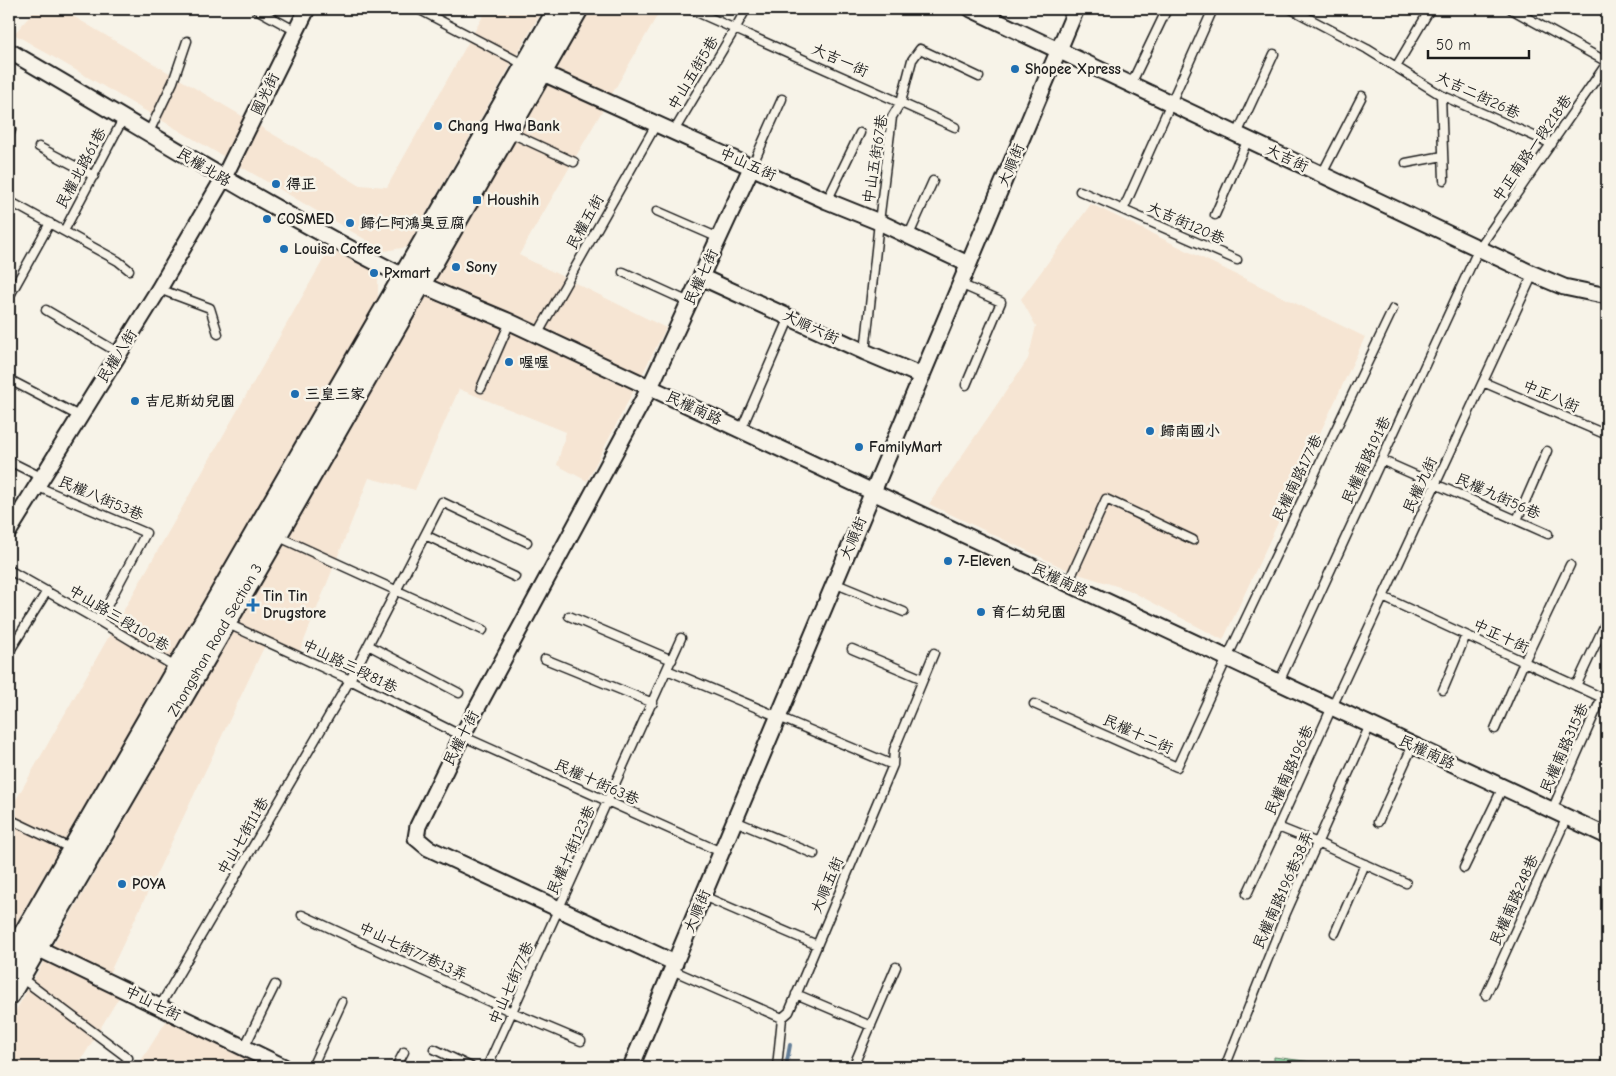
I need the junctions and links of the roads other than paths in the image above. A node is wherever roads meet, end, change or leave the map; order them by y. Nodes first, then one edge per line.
1 (256, 9) edge
2 (307, 9) edge
3 (418, 9) edge
4 (559, 9) edge
5 (577, 9) edge
6 (690, 9) edge
7 (746, 9) edge
8 (971, 9) edge
9 (1076, 9) edge
10 (1167, 9) edge
11 (1213, 9) edge
12 (1291, 9) edge
13 (1511, 9) edge
14 (1429, 11) dead end
15 (735, 29) junction
16 (296, 30) junction
17 (186, 41) dead end
18 (1059, 50) junction
19 (9, 51) edge
20 (1274, 54) dead end
21 (1607, 63) edge
22 (1396, 67) junction
23 (534, 69) junction
24 (979, 77) dead end
25 (1130, 84) junction
26 (1441, 95) junction
27 (1362, 96) dead end
28 (782, 99) dead end
29 (901, 102) junction
30 (1171, 103) junction
31 (123, 119) junction
32 (657, 123) junction
33 (955, 126) dead end
34 (507, 131) junction
35 (674, 131) junction
36 (860, 133) dead end
37 (148, 134) junction
38 (1242, 137) junction
39 (1552, 144) junction
40 (38, 146) dead end
41 (1443, 156) junction
42 (574, 162) dead end
43 (1406, 163) dead end
44 (752, 166) junction
45 (1322, 174) junction
46 (94, 176) junction
47 (223, 179) junction
48 (1444, 180) dead end
49 (932, 181) dead end
50 (1080, 191) dead end
51 (827, 200) junction
52 (9, 201) edge
53 (657, 210) dead end
54 (1123, 210) junction
55 (1215, 214) dead end
56 (50, 222) junction
57 (879, 222) junction
58 (64, 231) junction
59 (908, 237) junction
60 (719, 238) junction
61 (1479, 248) junction
62 (1237, 260) dead end
63 (968, 264) junction
64 (129, 270) dead end
65 (623, 272) dead end
66 (1533, 274) junction
67 (701, 278) junction
68 (411, 280) junction
69 (960, 284) junction
70 (159, 289) junction
71 (1607, 296) edge
72 (9, 297) edge
73 (689, 302) junction
74 (1393, 309) dead end
75 (46, 310) dead end
76 (790, 317) junction
77 (510, 322) junction
78 (218, 334) dead end
79 (538, 335) junction
80 (865, 352) junction
81 (119, 353) junction
82 (922, 376) junction
83 (10, 380) dead end
84 (1483, 382) junction
85 (966, 385) dead end
86 (650, 387) junction
87 (481, 388) dead end
88 (79, 416) junction
89 (741, 430) junction
90 (1607, 435) edge
91 (1547, 451) dead end
92 (1381, 460) junction
93 (9, 461) edge
94 (39, 481) junction
95 (1436, 484) junction
96 (873, 492) junction
97 (1517, 520) junction
98 (11, 522) edge
99 (1548, 534) dead end
100 (276, 535) junction
101 (426, 535) junction
102 (1193, 540) dead end
103 (527, 542) dead end
104 (1570, 565) dead end
105 (9, 570) edge
106 (515, 577) dead end
107 (834, 583) junction
108 (1068, 584) junction
109 (397, 589) junction
110 (47, 591) junction
111 (1383, 597) junction
112 (904, 612) dead end
113 (569, 616) dead end
114 (1607, 620) edge
115 (99, 621) junction
116 (225, 623) junction
117 (483, 630) dead end
118 (1466, 635) junction
119 (682, 638) dead end
120 (368, 645) junction
121 (852, 649) dead end
122 (9, 652) edge
123 (934, 653) dead end
124 (545, 658) dead end
125 (1226, 658) junction
126 (672, 660) junction
127 (1524, 662) junction
128 (178, 669) junction
129 (667, 670) junction
130 (924, 679) junction
131 (350, 680) junction
132 (1279, 682) junction
133 (1576, 686) junction
134 (1442, 690) dead end
135 (459, 693) dead end
136 (1605, 699) edge
137 (652, 703) junction
138 (1034, 704) dead end
139 (1332, 707) junction
140 (779, 716) junction
141 (1370, 725) junction
142 (1495, 729) dead end
143 (462, 736) junction
144 (1413, 745) junction
145 (893, 765) junction
146 (1503, 787) junction
147 (608, 802) junction
148 (1552, 810) junction
149 (1567, 817) junction
150 (9, 819) edge
151 (735, 821) junction
152 (1378, 822) dead end
153 (1278, 827) junction
154 (1607, 836) edge
155 (1318, 843) junction
156 (73, 850) junction
157 (721, 852) junction
158 (814, 854) dead end
159 (1365, 864) junction
160 (1464, 868) dead end
161 (1406, 882) dead end
162 (1247, 894) dead end
163 (703, 896) junction
164 (559, 910) junction
165 (302, 915) dead end
166 (1335, 933) dead end
167 (24, 941) junction
168 (817, 945) junction
169 (673, 966) junction
170 (896, 967) dead end
171 (11, 977) edge
172 (275, 985) dead end
173 (796, 994) junction
174 (1486, 995) dead end
175 (342, 1002) dead end
176 (160, 1006) junction
177 (512, 1012) junction
178 (782, 1018) junction
179 (871, 1026) junction
180 (581, 1042) dead end
181 (244, 1048) junction
182 (434, 1049) dead end
183 (404, 1052) dead end
184 (1607, 1059) edge
185 (123, 1067) edge
186 (284, 1067) edge
187 (312, 1067) edge
188 (396, 1067) edge
189 (470, 1067) edge
190 (488, 1067) edge
191 (631, 1067) edge
192 (777, 1067) edge
193 (853, 1067) edge
194 (1225, 1067) edge
195 (1603, 1067) edge

1 - 16 lane
2 - 16 street, 國光街
3 - 23 lane
4 - 23 main road
5 - 23 main road
6 - 15 lane, 大吉一街
7 - 15 lane
8 - 18 street, 大吉街
9 - 18 street, 大順街
10 - 25 lane
11 - 30 lane, 大吉街120巷
12 - 22 lane, 大吉二街26巷
13 - 21 lane
14 - 22 lane
15 - 29 lane, 大吉一街
15 - 35 lane, 中山五街5巷
16 - 47 street, 國光街
17 - 37 lane
18 - 25 street, 大吉街
18 - 63 street, 大順街
19 - 31 street, 民權北路
20 - 38 lane
21 - 39 lane, 中正南路一段218巷
22 - 26 lane, 大吉二街26巷
23 - 32 street, 中山五街
23 - 34 main road
23 - 68 main road
24 - 29 lane, 中山五街67巷
25 - 30 street, 大吉街
26 - 39 lane, 大吉二街26巷
26 - 41 lane
27 - 45 lane
28 - 44 lane
29 - 33 lane, 大吉一街
29 - 57 lane, 中山五街67巷
30 - 38 street, 大吉街
30 - 54 lane, 大吉街120巷
31 - 37 street, 民權北路
31 - 46 lane, 民權北路61巷
32 - 35 street, 中山五街
32 - 79 lane, 民權五街
34 - 42 lane
34 - 68 main road
35 - 44 street, 中山五街
36 - 51 lane
37 - 47 street, 民權北路
38 - 45 street, 大吉街
38 - 55 lane
39 - 61 lane, 中正南路一段218巷
40 - 46 lane
41 - 43 lane
41 - 48 lane
44 - 51 street, 中山五街
44 - 60 street, 民權七街
45 - 61 street, 大吉街
46 - 58 lane, 民權北路61巷
47 - 68 street, 民權北路
47 - 70 street, 民權八街
49 - 59 lane
50 - 54 lane, 大吉街120巷
51 - 57 street, 中山五街
52 - 56 lane
53 - 60 lane
54 - 62 lane, 大吉街120巷
56 - 58 lane
56 - 72 lane, 民權北路61巷
57 - 59 street, 中山五街
57 - 80 lane, 中山五街67巷
58 - 64 lane
59 - 63 street, 中山五街
60 - 67 street, 民權七街
61 - 66 street, 大吉街
61 - 92 lane, 民權南路191巷
63 - 69 street, 大順街
65 - 73 lane
66 - 71 street, 大吉街
66 - 84 lane, 民權九街
67 - 73 street, 民權七街
67 - 76 street, 大順六街
68 - 77 street, 民權南路
68 - 100 main road, Zhongshan Road Section 3
68 - 128 main road, Zhongshan Road Section 3
69 - 82 street, 大順街
69 - 85 lane
70 - 78 lane
70 - 81 street, 民權八街
73 - 86 street, 民權七街
74 - 125 lane, 民權南路177巷
75 - 81 lane
76 - 80 street, 大順六街
76 - 89 lane
77 - 79 street, 民權南路
77 - 87 lane
79 - 86 street, 民權南路
80 - 82 street, 大順六街
81 - 88 street, 民權八街
82 - 96 street, 大順街
83 - 88 lane
84 - 90 lane, 中正八街
84 - 95 lane, 民權九街
86 - 89 street, 民權南路
86 - 143 street, 民權十街
88 - 94 street, 民權八街
89 - 96 street, 民權南路
91 - 97 lane
92 - 95 lane, 民權九街56巷
92 - 132 lane, 民權南路191巷
93 - 94 lane
94 - 98 street, 民權八街
94 - 115 lane, 民權八街53巷
95 - 97 lane, 民權九街56巷
95 - 111 lane, 民權九街
96 - 107 street, 大順街
96 - 108 street, 民權南路
97 - 99 lane, 民權九街56巷
100 - 109 lane
100 - 116 main road, Zhongshan Road Section 3
101 - 103 lane, 中山七街11巷
101 - 106 lane
101 - 109 lane, 中山七街11巷
102 - 108 lane
104 - 127 lane
105 - 110 lane, 中山路三段100巷
107 - 112 lane
107 - 140 street, 大順街
108 - 125 street, 民權南路
109 - 117 lane
109 - 120 lane, 中山七街11巷
110 - 115 lane, 中山路三段100巷
110 - 122 lane, 中山路三段100巷
111 - 118 lane, 中正十街
111 - 139 lane, 民權九街
113 - 126 lane
114 - 133 lane
115 - 128 lane, 中山路三段100巷
116 - 131 lane, 中山路三段81巷
116 - 167 main road, Zhongshan Road Section 3
118 - 127 lane, 中正十街
118 - 134 lane
119 - 126 lane, 民權十街123巷
120 - 131 lane, 中山七街11巷
120 - 135 lane
121 - 130 lane
123 - 130 lane, 大順五街
124 - 137 lane
125 - 132 street, 民權南路
125 - 138 lane, 民權十二街
126 - 129 lane, 民權十街123巷
127 - 133 lane, 中正十街
127 - 142 lane
128 - 156 main road, Zhongshan Road Section 3
129 - 137 lane, 民權十街123巷
129 - 140 lane
130 - 145 lane, 大順五街
131 - 143 lane, 中山路三段81巷
131 - 176 lane, 中山七街11巷
132 - 139 street, 民權南路
133 - 136 lane, 中正十街
136 - 148 lane, 民權南路315巷
137 - 147 lane, 民權十街123巷
139 - 141 street, 民權南路
139 - 153 lane, 民權南路196巷
140 - 145 lane
140 - 151 street, 大順街
141 - 144 street, 民權南路
141 - 155 lane, 民權南路196巷38弄
143 - 147 lane, 民權十街63巷
143 - 164 street, 民權十街
144 - 146 street, 民權南路
144 - 152 lane
145 - 168 lane, 大順五街
146 - 148 street, 民權南路
146 - 160 lane
147 - 157 lane, 民權十街63巷
147 - 164 lane, 民權十街123巷
148 - 149 street, 民權南路
149 - 154 street, 民權南路
149 - 174 lane, 民權南路248巷
150 - 156 lane
151 - 157 street, 大順街
151 - 158 lane
153 - 155 lane, 民權南路196巷
153 - 162 lane
155 - 159 lane, 民權南路196巷
155 - 194 lane, 民權南路196巷38弄
156 - 167 main road, Zhongshan Road Section 3
157 - 163 street, 大順街
159 - 161 lane, 民權南路196巷
159 - 166 lane
163 - 168 lane
163 - 169 street, 大順街
164 - 169 street, 民權十街
164 - 177 lane, 中山七街77巷
165 - 177 lane, 中山七街77巷13弄
167 - 171 main road, Zhongshan Road Section 3
167 - 176 street, 中山七街
168 - 173 lane, 大順五街
169 - 178 lane
169 - 191 street, 大順街
170 - 179 lane
171 - 185 lane
172 - 181 lane
173 - 178 lane, 大順五街
173 - 179 lane
175 - 187 lane
176 - 181 street, 中山七街
177 - 180 lane, 中山七街77巷13弄
177 - 190 lane, 中山七街77巷
178 - 192 lane
179 - 193 lane
181 - 186 street, 中山七街
182 - 189 lane
183 - 188 lane
184 - 195 lane

